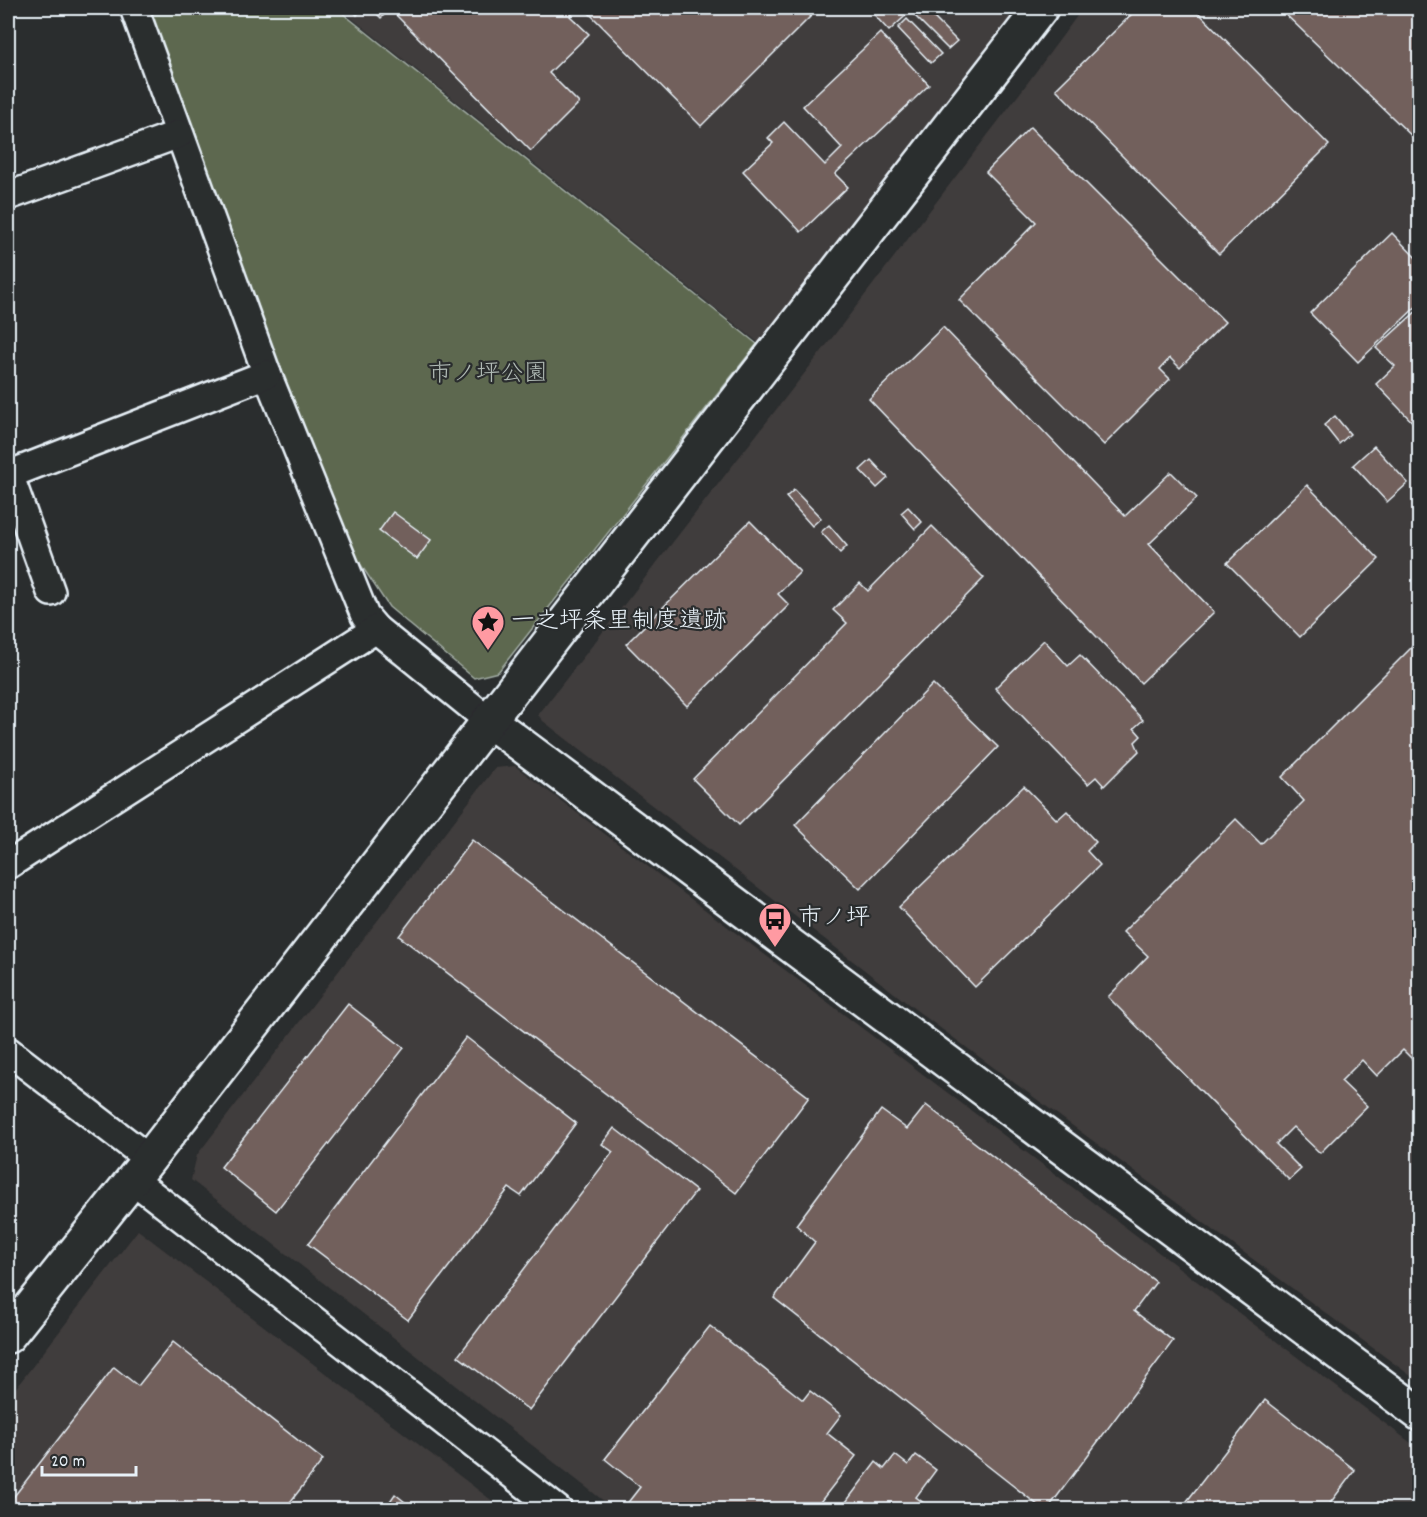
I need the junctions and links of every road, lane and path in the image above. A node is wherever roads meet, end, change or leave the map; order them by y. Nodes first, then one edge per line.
1 (134, 8) edge
2 (1041, 8) edge
3 (179, 134) junction
4 (8, 196) edge
5 (267, 374) junction
6 (8, 475) edge
7 (51, 592) dead end
8 (375, 629) junction
9 (488, 720) junction
10 (8, 865) edge
11 (8, 1051) edge
12 (140, 1169) junction
13 (8, 1336) edge
14 (1419, 1414) edge
15 (558, 1509) edge

1 - 3 street
2 - 9 street
3 - 4 street
3 - 5 street
5 - 6 street
5 - 8 street
6 - 7 street
8 - 9 street
8 - 10 street
9 - 12 street
9 - 14 street
11 - 12 street
12 - 13 street
12 - 15 street

